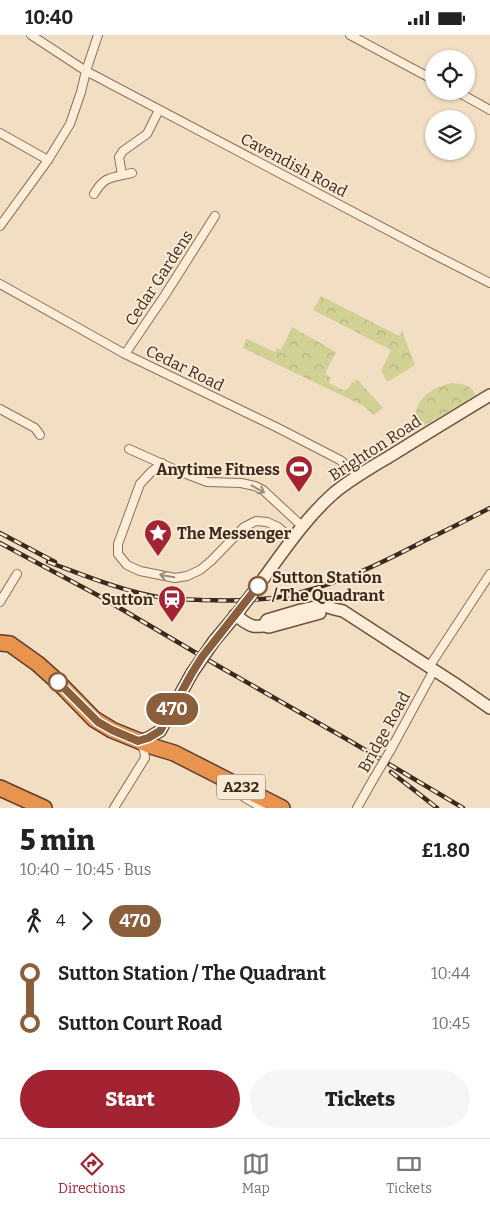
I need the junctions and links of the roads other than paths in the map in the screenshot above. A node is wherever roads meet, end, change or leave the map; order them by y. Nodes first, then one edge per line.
1 (30, 35) edge
2 (98, 35) edge
3 (350, 35) edge
4 (86, 71) junction
5 (425, 75) edge
6 (472, 100) edge
7 (159, 110) junction
8 (490, 110) edge
9 (0, 133) edge
10 (48, 161) junction
11 (132, 173) dead end
12 (122, 175) junction
13 (94, 194) dead end
14 (215, 216) dead end
15 (0, 226) edge
16 (490, 283) edge
17 (0, 285) edge
18 (126, 354) junction
19 (490, 395) edge
20 (0, 409) edge
21 (40, 435) dead end
22 (129, 449) dead end
23 (162, 463) junction
24 (359, 475) junction
25 (303, 527) junction
26 (293, 540) junction
27 (17, 574) dead end
28 (490, 574) edge
29 (0, 602) edge
30 (238, 611) junction
31 (3, 640) edge
32 (432, 668) junction
33 (490, 708) edge
34 (160, 731) junction
35 (138, 741) junction
36 (174, 753) junction
37 (227, 780) junction
38 (0, 788) edge
39 (278, 807) edge
40 (44, 808) edge
41 (114, 808) edge
42 (262, 808) edge
43 (357, 808) edge

1 - 4 street, Cavendish Road
2 - 4 street
3 - 5 street
4 - 7 street, Cavendish Road
4 - 10 street
6 - 8 street
7 - 12 street
7 - 16 street, Cavendish Road
9 - 10 street
10 - 15 street
11 - 12 street
12 - 13 street
14 - 18 street, Cedar Gardens
17 - 18 street, Cedar Road
18 - 24 street, Cedar Road
19 - 24 main road, Brighton Road
20 - 21 street
22 - 23 street
23 -> 25 street
26 -> 23 street
24 - 25 main road, Brighton Road
25 - 26 main road, Brighton Road
26 - 30 main road, Brighton Road, bridge
27 - 29 street
28 - 32 street, Bridge Road
30 - 32 main road
30 - 34 main road, Brighton Road, bridge
31 - 35 highway, A232
32 - 33 main road
32 - 43 street, Bridge Road, bridge
34 - 35 main road
34 - 36 main road
35 - 36 highway, A232
35 - 41 street
36 - 37 highway, A232
37 - 39 highway, A232
37 - 42 street
38 - 40 highway

